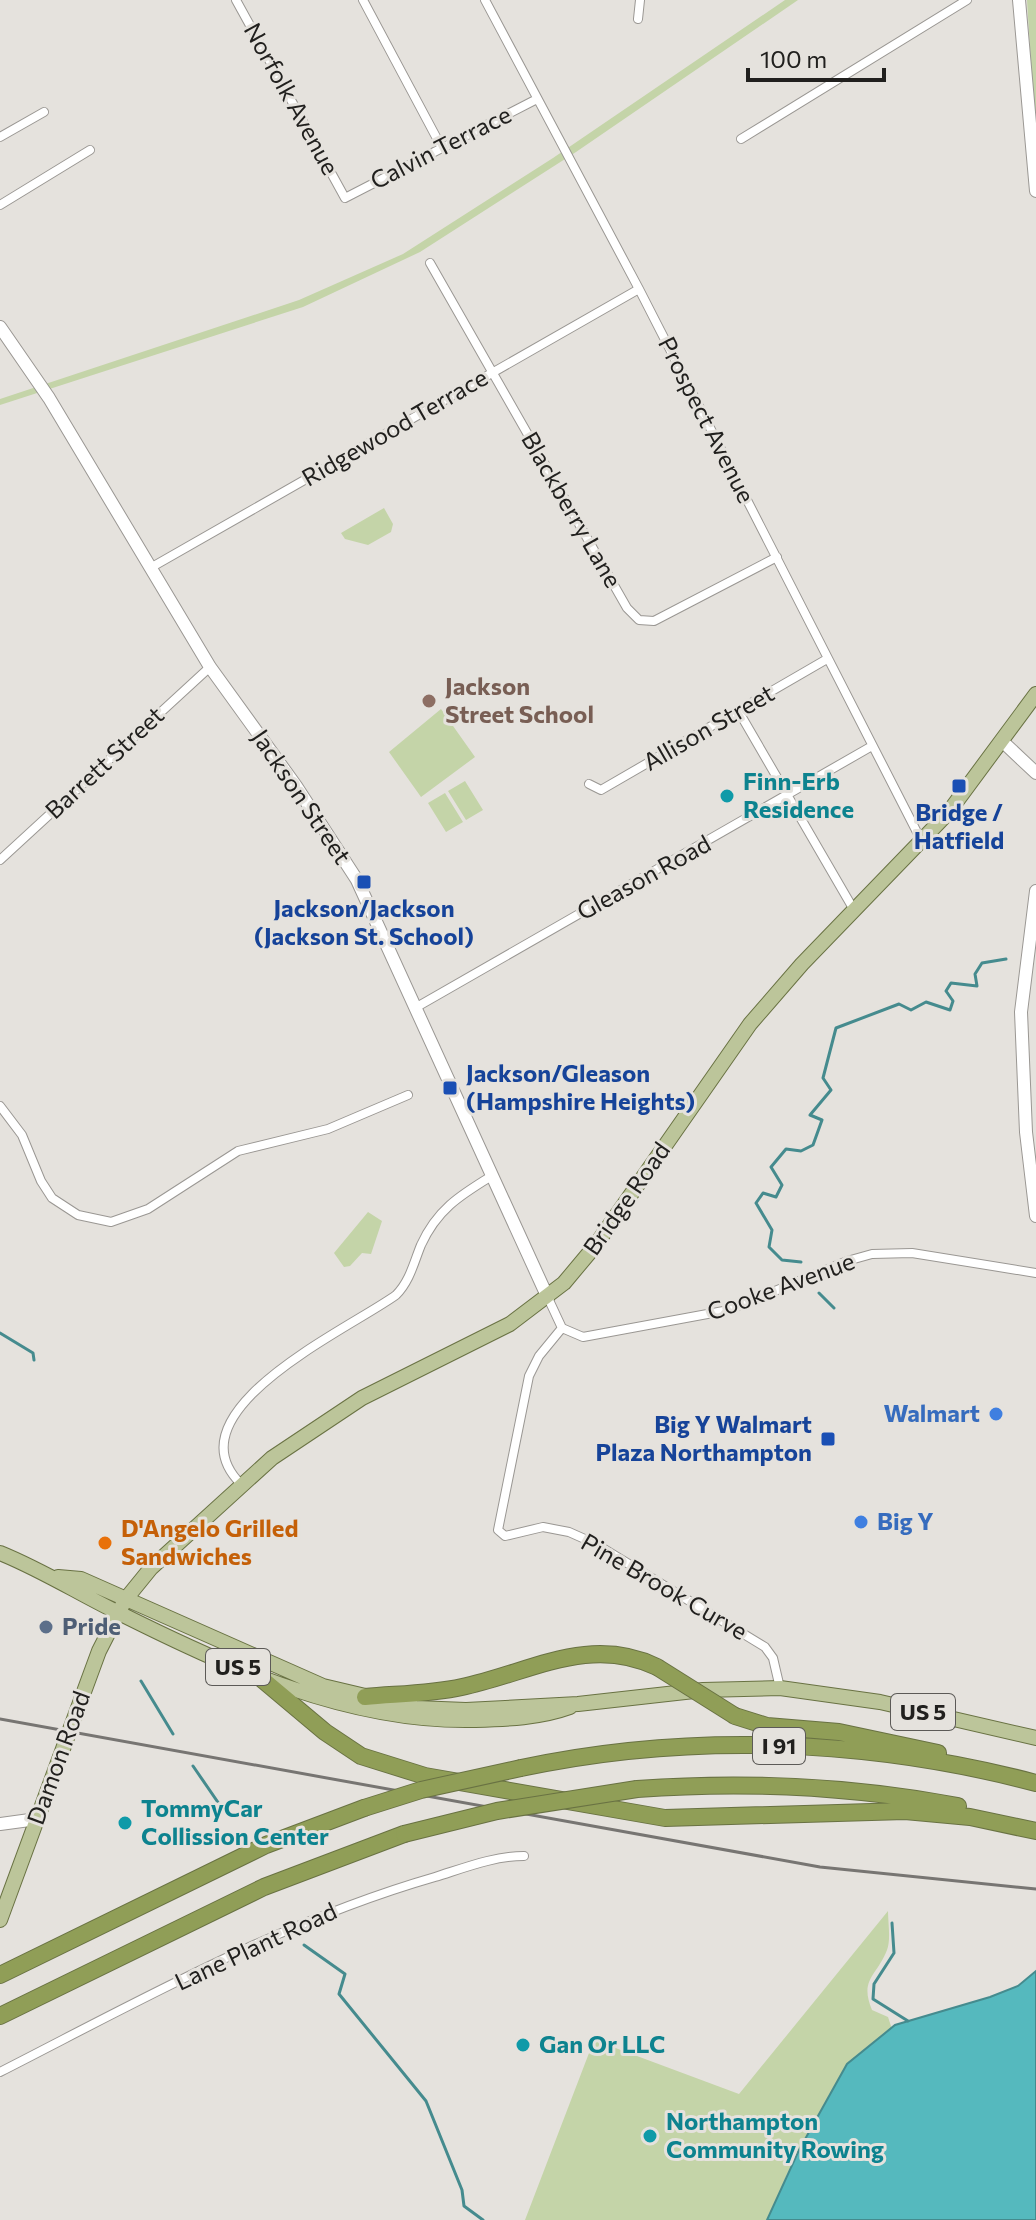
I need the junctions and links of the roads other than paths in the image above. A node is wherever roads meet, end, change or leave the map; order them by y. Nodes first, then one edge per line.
1 (236, 0) edge
2 (363, 0) edge
3 (485, 0) edge
4 (640, 0) edge
5 (967, 0) edge
6 (1019, 0) edge
7 (638, 19) dead end
8 (537, 99) junction
9 (44, 112) dead end
10 (0, 137) edge
11 (741, 139) dead end
12 (442, 148) junction
13 (90, 150) dead end
14 (1036, 191) edge
15 (345, 198) joint
16 (0, 205) edge
17 (430, 263) dead end
18 (639, 289) junction
19 (0, 327) edge
20 (493, 373) junction
21 (777, 557) junction
22 (152, 567) junction
23 (827, 659) junction
24 (210, 667) junction
25 (1036, 694) edge
26 (739, 712) junction
27 (1002, 741) junction
28 (872, 746) junction
29 (1036, 773) edge
30 (589, 784) dead end
31 (788, 796) junction
32 (922, 843) junction
33 (0, 860) edge
34 (1036, 891) edge
35 (854, 910) junction
36 (415, 1008) junction
37 (408, 1095) dead end
38 (0, 1106) edge
39 (490, 1177) junction
40 (1036, 1216) edge
41 (1036, 1273) edge
42 (548, 1298) junction
43 (562, 1328) junction
44 (241, 1484) junction
45 (0, 1553) edge
46 (121, 1606) junction
47 (257, 1675) junction
48 (780, 1688) junction
49 (365, 1697) junction
50 (578, 1704) junction
51 (1036, 1738) edge
52 (1034, 1782) edge
53 (37, 1819) junction
54 (1036, 1823) edge
55 (0, 1824) edge
56 (1036, 1831) edge
57 (524, 1856) dead end
58 (0, 1920) edge
59 (6, 1972) edge
60 (0, 2016) edge
61 (0, 2072) edge

1 - 15 street, Norfolk Avenue
2 - 12 street
3 - 8 street, Prospect Avenue
4 - 7 street
5 - 11 street
6 - 14 street
8 - 12 street, Calvin Terrace
8 - 18 street, Prospect Avenue
9 - 10 street
12 - 15 street, Calvin Terrace
13 - 16 street
17 - 20 street, Blackberry Lane
18 - 20 street, Ridgewood Terrace
18 - 21 street, Prospect Avenue
19 - 22 street, Jackson Street
20 - 21 street, Blackberry Lane
20 - 22 street, Ridgewood Terrace
21 - 23 street, Prospect Avenue
22 - 24 street, Jackson Street
23 - 26 street, Allison Street
23 - 28 street, Prospect Avenue
24 - 33 street, Barrett Street
24 - 36 street, Jackson Street
25 - 27 main road, Bridge Road
26 - 30 street, Allison Street
26 - 31 street
27 - 29 street
27 - 32 main road, Bridge Road
28 - 31 street, Gleason Road
28 - 32 street, Prospect Avenue
31 - 35 street
31 - 36 street, Gleason Road
32 - 35 main road, Bridge Road
34 - 40 street
35 - 42 main road, Bridge Road
36 - 39 street, Jackson Street
37 - 38 street
39 - 42 street, Jackson Street
39 - 44 street
41 - 43 street, Cooke Avenue
42 - 43 street
42 - 44 main road, Bridge Road
43 - 48 street, Pine Brook Curve
44 - 46 main road, Bridge Road
45 - 46 main road, US 5
46 - 47 main road, US 5
46 - 49 main road, US 5
46 - 53 main road, Damon Road
47 - 50 main road, US 5
47 - 56 highway
48 - 50 main road, US 5
48 - 51 main road, US 5
49 - 50 main road, US 5
49 - 52 highway, bridge
52 - 59 highway, I 91, bridge
53 - 55 street
53 - 58 main road, Damon Road
54 - 60 highway, I 91, bridge
57 - 61 street, Lane Plant Road

